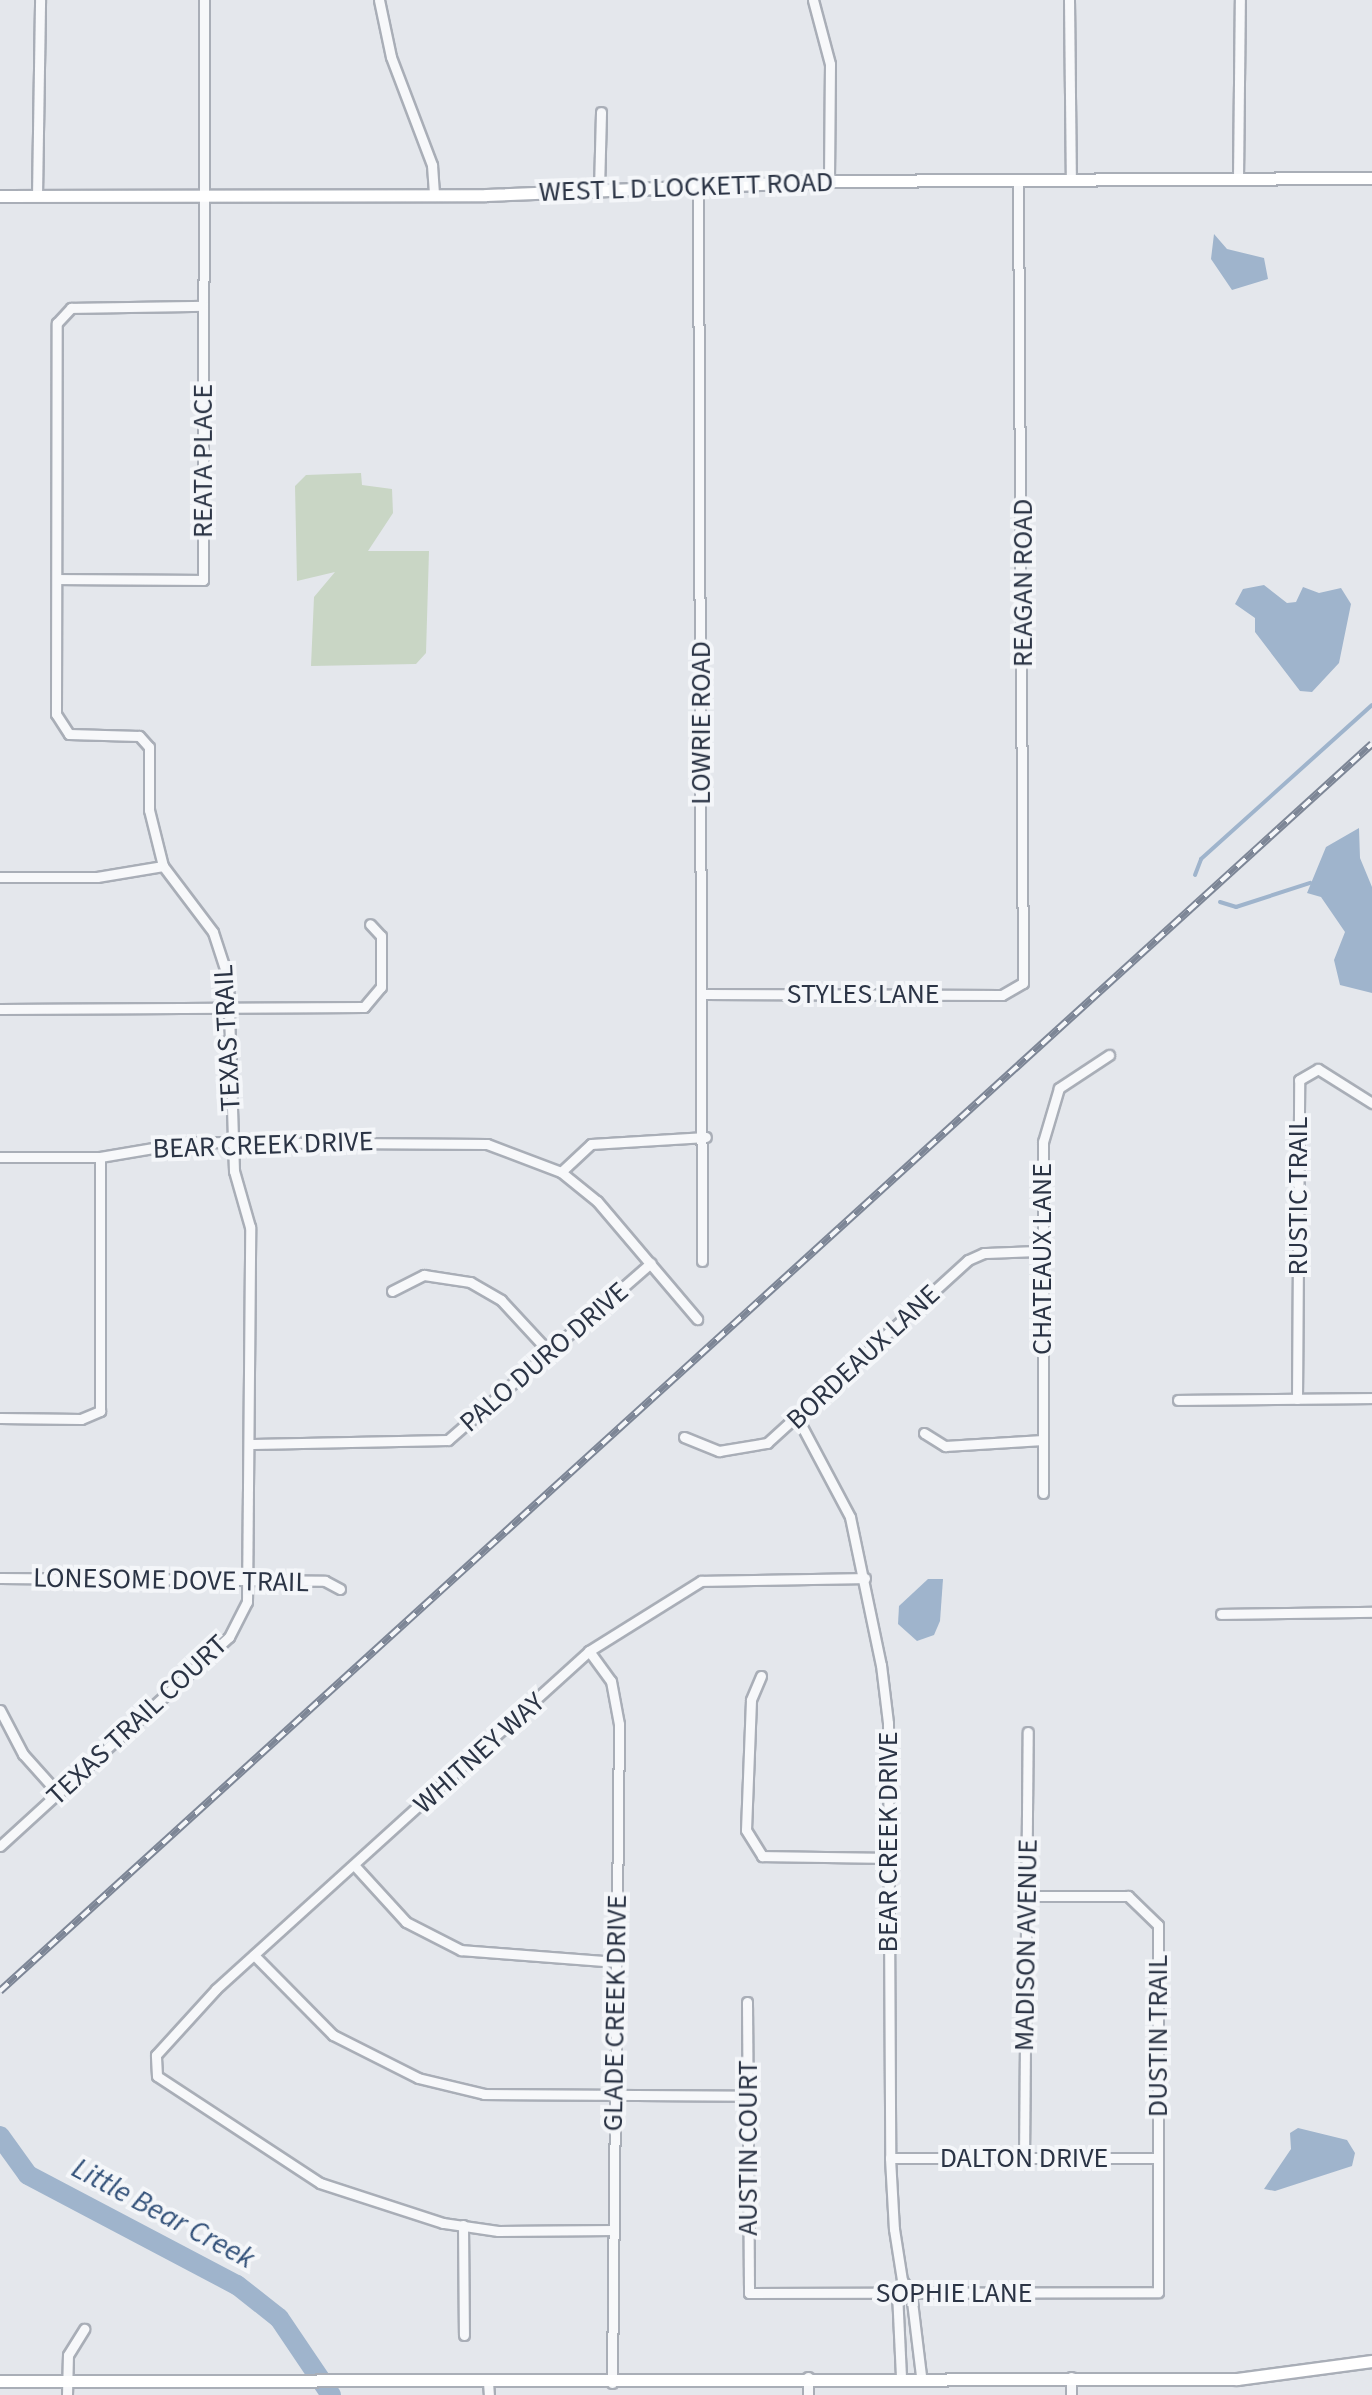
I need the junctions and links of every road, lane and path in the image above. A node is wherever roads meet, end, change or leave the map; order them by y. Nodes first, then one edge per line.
1 (40, 0) edge
2 (204, 0) edge
3 (379, 0) edge
4 (813, 0) edge
5 (1070, 0) edge
6 (1240, 0) edge
7 (600, 112) dead end
8 (1372, 178) edge
9 (1238, 179) junction
10 (1018, 180) junction
11 (829, 181) junction
12 (1071, 181) junction
13 (698, 184) junction
14 (599, 189) junction
15 (434, 195) junction
16 (0, 196) edge
17 (36, 196) junction
18 (203, 198) junction
19 (203, 306) junction
20 (57, 579) junction
21 (163, 866) junction
22 (0, 876) edge
23 (370, 924) dead end
24 (1020, 986) joint
25 (703, 994) junction
26 (230, 1008) junction
27 (0, 1010) edge
28 (1109, 1055) dead end
29 (1372, 1103) edge
30 (706, 1137) junction
31 (233, 1142) junction
32 (0, 1157) edge
33 (100, 1157) junction
34 (562, 1172) junction
35 (1039, 1251) junction
36 (702, 1261) dead end
37 (651, 1263) junction
38 (392, 1291) dead end
39 (696, 1318) dead end
40 (550, 1353) junction
41 (1372, 1398) edge
42 (1296, 1399) junction
43 (1178, 1400) dead end
44 (0, 1418) edge
45 (798, 1419) junction
46 (924, 1433) dead end
47 (684, 1437) dead end
48 (1043, 1440) junction
49 (252, 1444) junction
50 (1044, 1493) dead end
51 (0, 1578) edge
52 (865, 1578) junction
53 (246, 1580) junction
54 (340, 1589) dead end
55 (1372, 1612) edge
56 (1221, 1614) dead end
57 (588, 1652) junction
58 (762, 1676) dead end
59 (0, 1710) edge
60 (1028, 1732) dead end
61 (58, 1793) junction
62 (0, 1846) edge
63 (888, 1858) junction
64 (354, 1864) junction
65 (1027, 1896) junction
66 (254, 1955) junction
67 (616, 1962) junction
68 (747, 2002) dead end
69 (614, 2095) junction
70 (748, 2096) junction
71 (890, 2158) junction
72 (1024, 2158) junction
73 (1158, 2158) junction
74 (462, 2226) junction
75 (613, 2230) junction
76 (902, 2280) junction
77 (1158, 2292) joint
78 (749, 2293) joint
79 (897, 2293) junction
80 (911, 2293) junction
81 (84, 2329) dead end
82 (464, 2334) dead end
83 (1372, 2361) edge
84 (901, 2376) junction
85 (920, 2376) junction
86 (808, 2377) junction
87 (1072, 2378) junction
88 (0, 2381) edge
89 (612, 2383) junction
90 (66, 2388) edge
91 (208, 2388) edge
92 (489, 2388) edge
93 (808, 2395) edge
94 (1072, 2395) edge

1 - 17 street
2 - 18 street, REATA PLACE
3 - 15 street
4 - 11 street
5 - 12 street
6 - 9 street
7 - 14 street
8 - 9 main road, WEST L D LOCKETT ROAD
9 - 12 main road, WEST L D LOCKETT ROAD
10 - 11 main road, WEST L D LOCKETT ROAD
10 - 12 main road, WEST L D LOCKETT ROAD
10 - 24 street, REAGAN ROAD
11 - 13 main road, WEST L D LOCKETT ROAD
13 - 14 main road, WEST L D LOCKETT ROAD
13 - 25 street, LOWRIE ROAD
14 - 15 main road, WEST L D LOCKETT ROAD
15 - 18 main road, WEST L D LOCKETT ROAD
16 - 17 main road, WEST L D LOCKETT ROAD
17 - 18 main road, WEST L D LOCKETT ROAD
18 - 19 street, REATA PLACE
19 - 20 street, TEXAS TRAIL
19 - 20 street, REATA PLACE
20 - 21 street, TEXAS TRAIL
21 - 22 street
21 - 26 street, TEXAS TRAIL
23 - 26 street
24 - 25 street, STYLES LANE
25 - 30 street, LOWRIE ROAD
26 - 27 street
26 - 31 street, TEXAS TRAIL
28 - 35 street, CHATEAUX LANE
29 - 42 street, RUSTIC TRAIL
30 - 34 street
30 - 36 street, LOWRIE ROAD
31 - 33 street, BEAR CREEK DRIVE
31 - 34 street, BEAR CREEK DRIVE
31 - 49 street, TEXAS TRAIL
32 - 33 street, BEAR CREEK DRIVE
33 - 44 street
34 - 37 street, BEAR CREEK DRIVE
35 - 45 street, BORDEAUX LANE
35 - 48 street, CHATEAUX LANE
37 - 39 street, BEAR CREEK DRIVE
37 - 40 street, PALO DURO DRIVE
38 - 40 street
40 - 49 street, PALO DURO DRIVE
41 - 42 street
42 - 43 street
45 - 47 street, BORDEAUX LANE
45 - 52 street, BEAR CREEK DRIVE
46 - 48 street
48 - 50 street, CHATEAUX LANE
49 - 53 street, TEXAS TRAIL
51 - 53 street, LONESOME DOVE TRAIL
52 - 57 street, WHITNEY WAY
52 - 63 street, BEAR CREEK DRIVE
53 - 54 street, LONESOME DOVE TRAIL
53 - 61 street, TEXAS TRAIL COURT
55 - 56 street
57 - 64 street, WHITNEY WAY
57 - 67 street, GLADE CREEK DRIVE
58 - 63 street
59 - 61 street
60 - 65 street, MADISON AVENUE
61 - 62 street, TEXAS TRAIL COURT
63 - 71 street, BEAR CREEK DRIVE
64 - 66 street, WHITNEY WAY
64 - 67 street
65 - 72 street, MADISON AVENUE
65 - 73 street, DUSTIN TRAIL
66 - 69 street
66 - 74 street, WHITNEY WAY
67 - 69 street, GLADE CREEK DRIVE
68 - 70 street, AUSTIN COURT
69 - 70 street
69 - 75 street, GLADE CREEK DRIVE
70 - 78 street, AUSTIN COURT
71 - 72 street, DALTON DRIVE
71 - 76 street, BEAR CREEK DRIVE
72 - 73 street, DALTON DRIVE
73 - 77 street, DUSTIN TRAIL
74 - 75 street
74 - 82 street
75 - 89 street, GLADE CREEK DRIVE
76 - 79 street, BEAR CREEK DRIVE
76 - 80 street, BEAR CREEK DRIVE
77 - 80 street, SOPHIE LANE
78 - 79 street, SOPHIE LANE
79 - 80 street, SOPHIE LANE
79 - 84 street, BEAR CREEK DRIVE
80 - 85 street, BEAR CREEK DRIVE
81 - 90 street
83 - 87 main road
84 - 85 main road
84 - 86 main road
85 - 87 main road
86 - 89 main road
86 - 93 street
87 - 94 street
88 - 90 main road
89 - 92 main road
90 - 91 main road
91 - 92 main road

